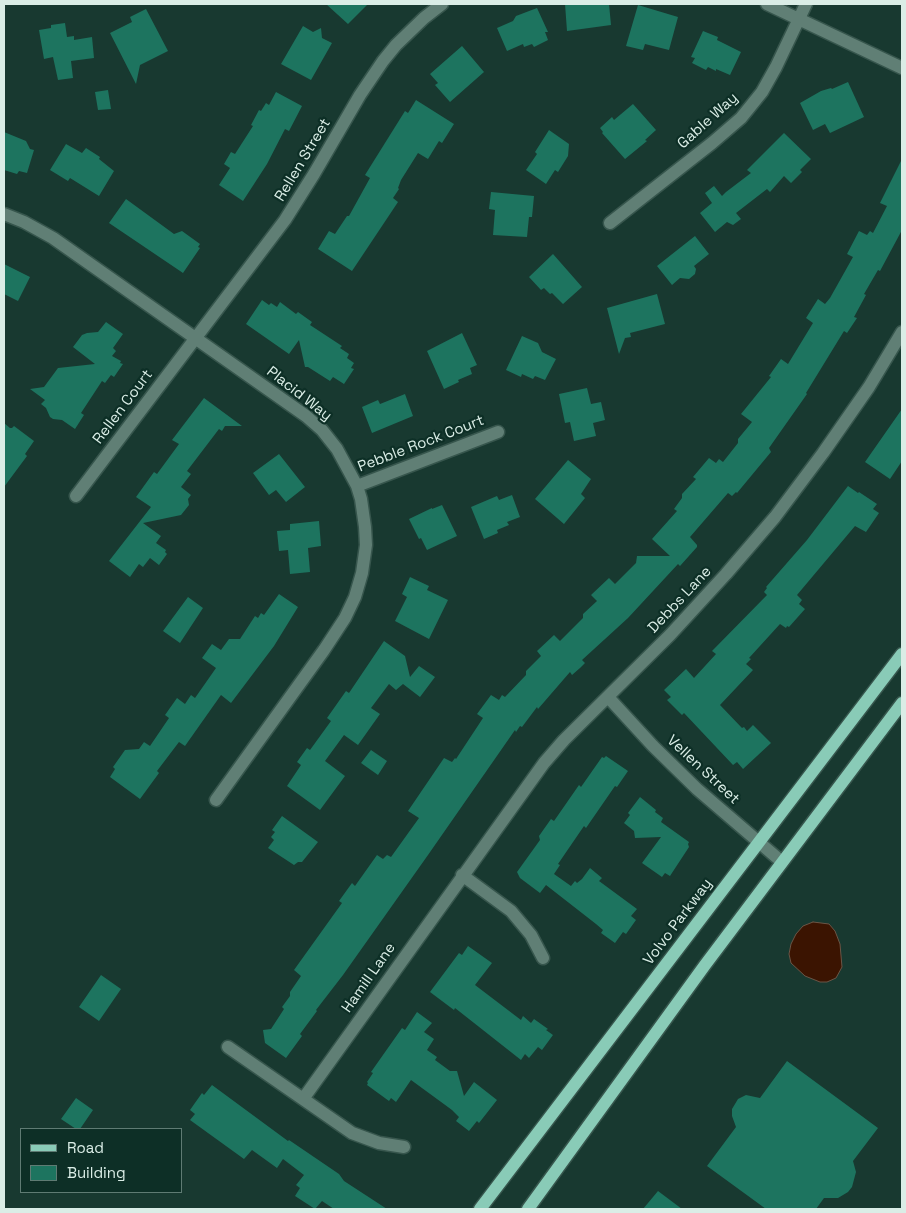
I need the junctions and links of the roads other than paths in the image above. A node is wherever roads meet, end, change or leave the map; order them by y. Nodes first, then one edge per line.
1 (442, 4) edge
2 (766, 4) edge
3 (806, 4) edge
4 (799, 19) junction
5 (902, 68) edge
6 (4, 214) edge
7 (610, 223) dead end
8 (902, 332) edge
9 (196, 338) junction
10 (498, 432) dead end
11 (356, 486) junction
12 (76, 496) dead end
13 (902, 654) edge
14 (608, 697) junction
15 (902, 703) edge
16 (216, 800) dead end
17 (759, 842) junction
18 (782, 862) junction
19 (462, 875) junction
20 (543, 958) dead end
21 (228, 1047) dead end
22 (303, 1099) junction
23 (404, 1147) dead end
24 (480, 1209) edge
25 (528, 1209) edge

1 - 9 street, Rellen Street
2 - 4 street
3 - 4 street, Gable Way
4 - 5 street
4 - 7 street, Gable Way
6 - 9 street, Placid Way
8 - 14 street, Debbs Lane
9 - 11 street, Placid Way
9 - 12 street, Rellen Court
10 - 11 street, Pebble Rock Court
11 - 16 street, Placid Way
13 - 17 main road, Volvo Parkway
14 - 17 street, Vellen Street
14 - 19 street, Debbs Lane
15 - 18 main road
17 - 18 street, Vellen Street
17 - 24 main road, Volvo Parkway
18 - 25 main road
19 - 20 street
19 - 22 street, Hamill Lane
21 - 22 street
22 - 23 street

